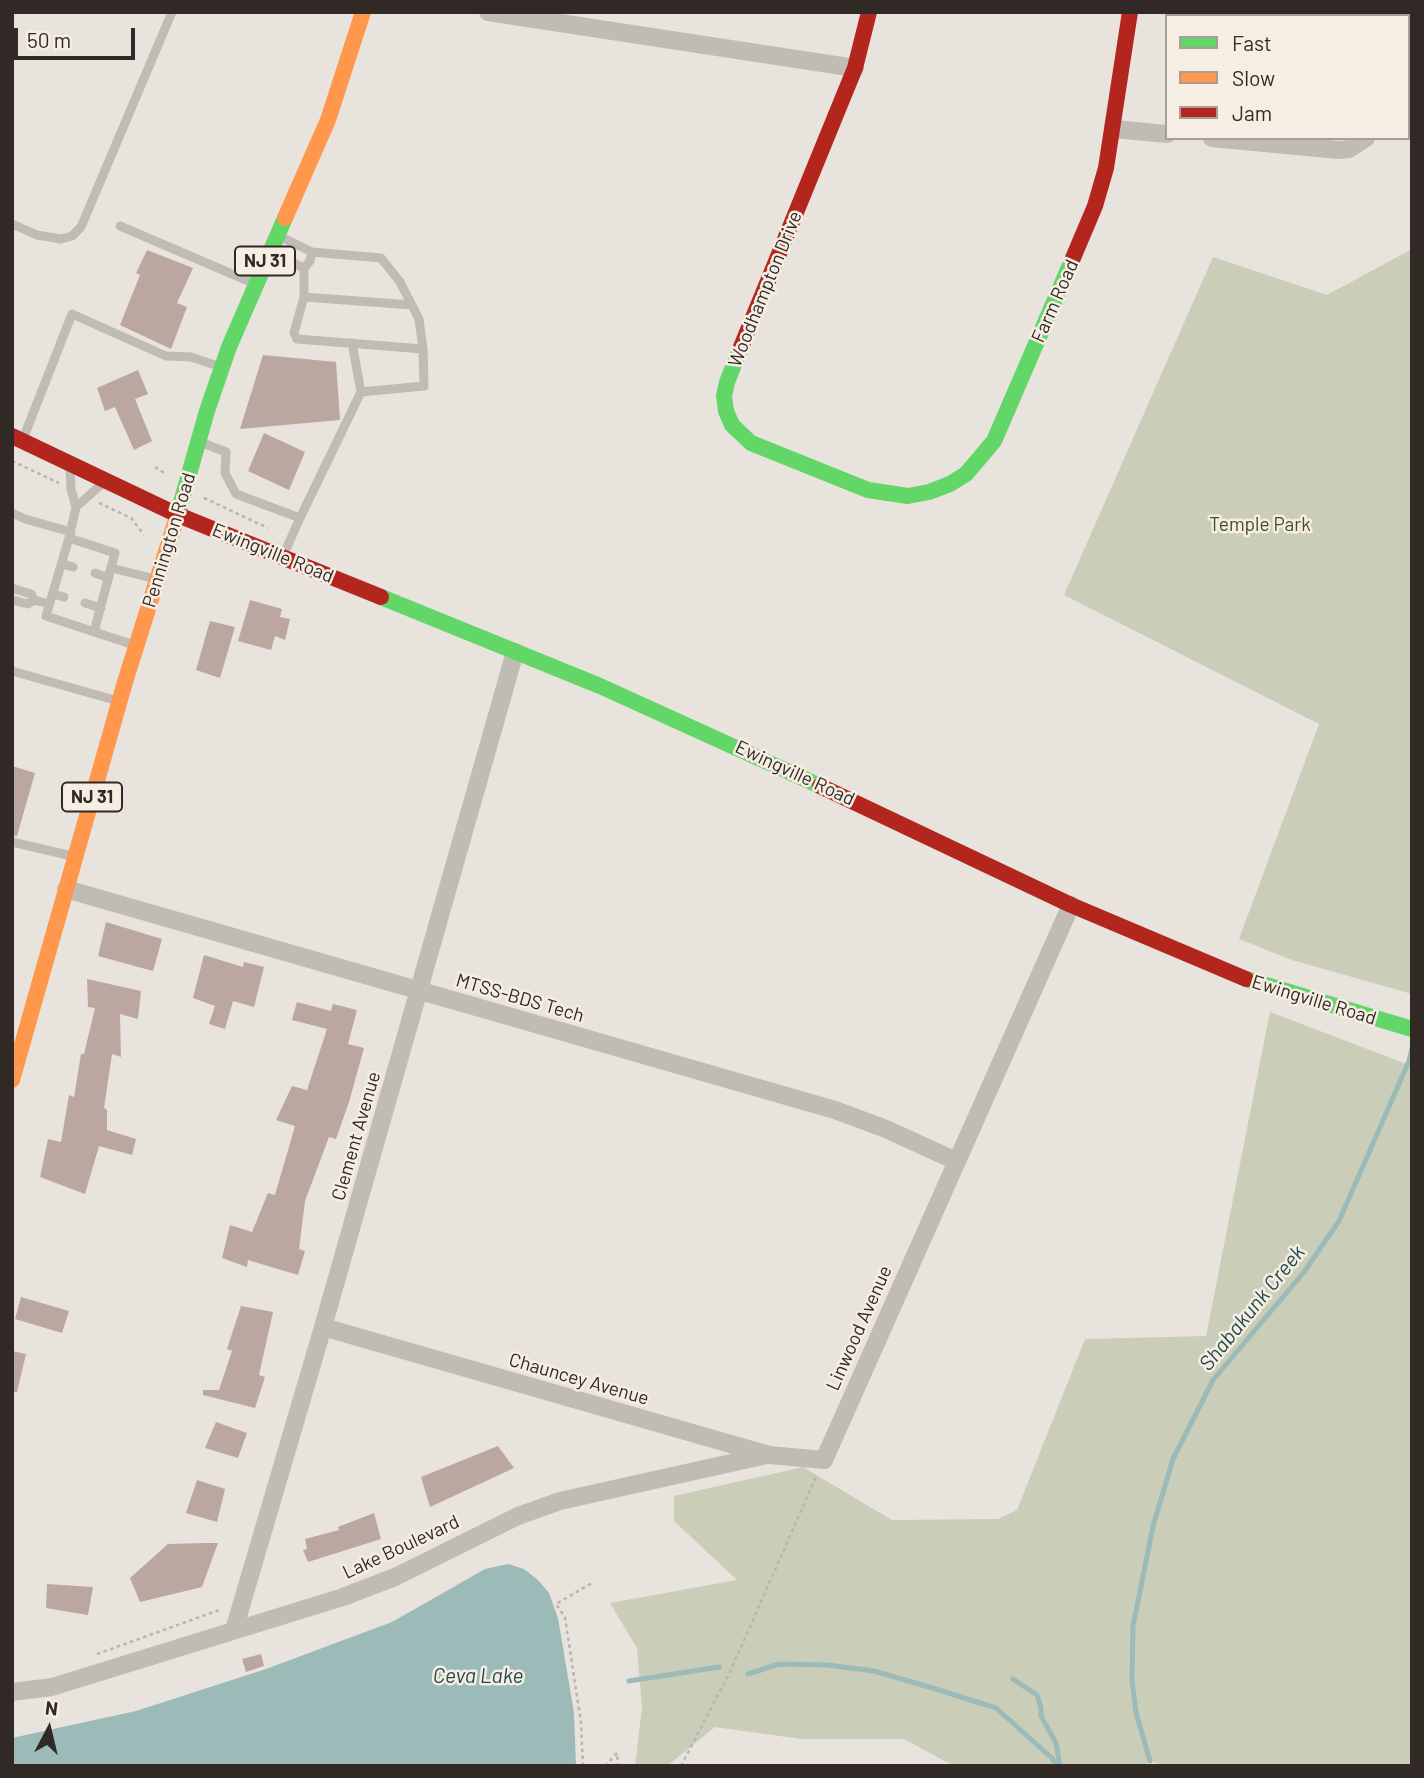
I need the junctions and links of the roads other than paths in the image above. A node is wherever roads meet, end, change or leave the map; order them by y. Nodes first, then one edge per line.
1 (172, 12) edge
2 (363, 12) edge
3 (488, 12) edge
4 (869, 12) edge
5 (1130, 12) edge
6 (855, 68) junction
7 (1114, 129) junction
8 (1165, 134) edge
9 (1233, 140) edge
10 (1363, 140) edge
11 (12, 224) edge
12 (120, 226) dead end
13 (277, 235) junction
14 (269, 252) junction
15 (312, 252) junction
16 (304, 268) junction
17 (255, 284) junction
18 (304, 297) junction
19 (412, 305) junction
20 (352, 343) junction
21 (424, 349) junction
22 (222, 367) junction
23 (361, 392) junction
24 (17, 438) edge
25 (198, 442) junction
26 (70, 463) junction
27 (106, 480) junction
28 (868, 490) joint
29 (76, 508) junction
30 (12, 513) edge
31 (178, 515) junction
32 (300, 518) junction
33 (25, 519) junction
34 (12, 520) edge
35 (70, 535) junction
36 (282, 556) junction
37 (62, 564) junction
38 (73, 567) dead end
39 (94, 573) dead end
40 (110, 573) junction
41 (158, 580) junction
42 (12, 588) edge
43 (53, 594) junction
44 (64, 597) dead end
45 (12, 600) edge
46 (34, 600) junction
47 (85, 603) dead end
48 (50, 604) junction
49 (101, 608) junction
50 (94, 632) junction
51 (136, 645) junction
52 (515, 652) junction
53 (12, 671) edge
54 (119, 701) junction
55 (12, 842) edge
56 (75, 856) junction
57 (66, 889) junction
58 (1071, 905) junction
59 (419, 990) junction
60 (1412, 1029) edge
61 (12, 1080) edge
62 (957, 1161) junction
63 (323, 1327) junction
64 (769, 1455) junction
65 (824, 1460) joint
66 (234, 1630) junction
67 (12, 1692) edge

1 - 11 lane
2 - 13 main road, Pennington Road / NJ 31
3 - 6 street
4 - 6 main road, Woodhampton Drive
5 - 7 main road, Farm Road
6 - 28 main road, Woodhampton Drive
7 - 8 street
7 - 28 main road, Farm Road
9 - 10 street
12 - 17 lane
13 - 14 main road, Pennington Road / NJ 31
13 - 15 lane
14 - 16 lane
14 - 17 main road, Pennington Road / NJ 31
15 - 16 lane
15 - 19 lane
16 - 18 lane
17 - 22 main road, Pennington Road / NJ 31
18 - 19 lane
18 - 20 lane
19 - 21 lane
20 - 21 lane
20 - 23 lane
21 - 23 lane
22 - 24 lane
22 - 25 main road, Pennington Road / NJ 31
23 - 32 lane
24 - 26 main road, Ewingville Road
25 - 31 main road, Pennington Road / NJ 31
25 - 32 lane
26 - 27 main road, Ewingville Road
26 - 29 lane
27 - 29 lane
27 - 31 main road, Ewingville Road
29 - 35 lane
30 - 33 lane
31 - 36 main road, Ewingville Road
31 - 41 main road, Pennington Road / NJ 31
32 - 36 lane
33 - 34 lane
33 - 35 lane
35 - 37 lane
35 - 40 lane
36 - 52 main road, Ewingville Road
37 - 38 lane
37 - 43 lane
39 - 40 lane
40 - 41 lane
40 - 49 lane
41 - 51 main road, Pennington Road / NJ 31
42 - 46 lane
43 - 44 lane
43 - 48 lane
45 - 46 lane
46 - 48 lane
47 - 49 lane
48 - 50 lane
49 - 50 lane
50 - 51 lane
51 - 54 main road, Pennington Road / NJ 31
52 - 58 main road, Ewingville Road
52 - 59 street, Clement Avenue
53 - 54 lane
54 - 56 main road, Pennington Road / NJ 31
55 - 56 lane
56 - 57 main road, Pennington Road / NJ 31
57 - 59 street, MTSS-BDS Tech
57 - 61 main road, Pennington Road / NJ 31
58 - 60 main road, Ewingville Road
58 - 62 street, Linwood Avenue
59 - 62 street, MTSS-BDS Tech
59 - 63 street, Clement Avenue
62 - 65 street, Linwood Avenue
63 - 64 street, Chauncey Avenue
63 - 66 street, Clement Avenue
64 - 65 street, Chauncey Avenue
64 - 66 street, Lake Boulevard
66 - 67 street, Lake Boulevard

